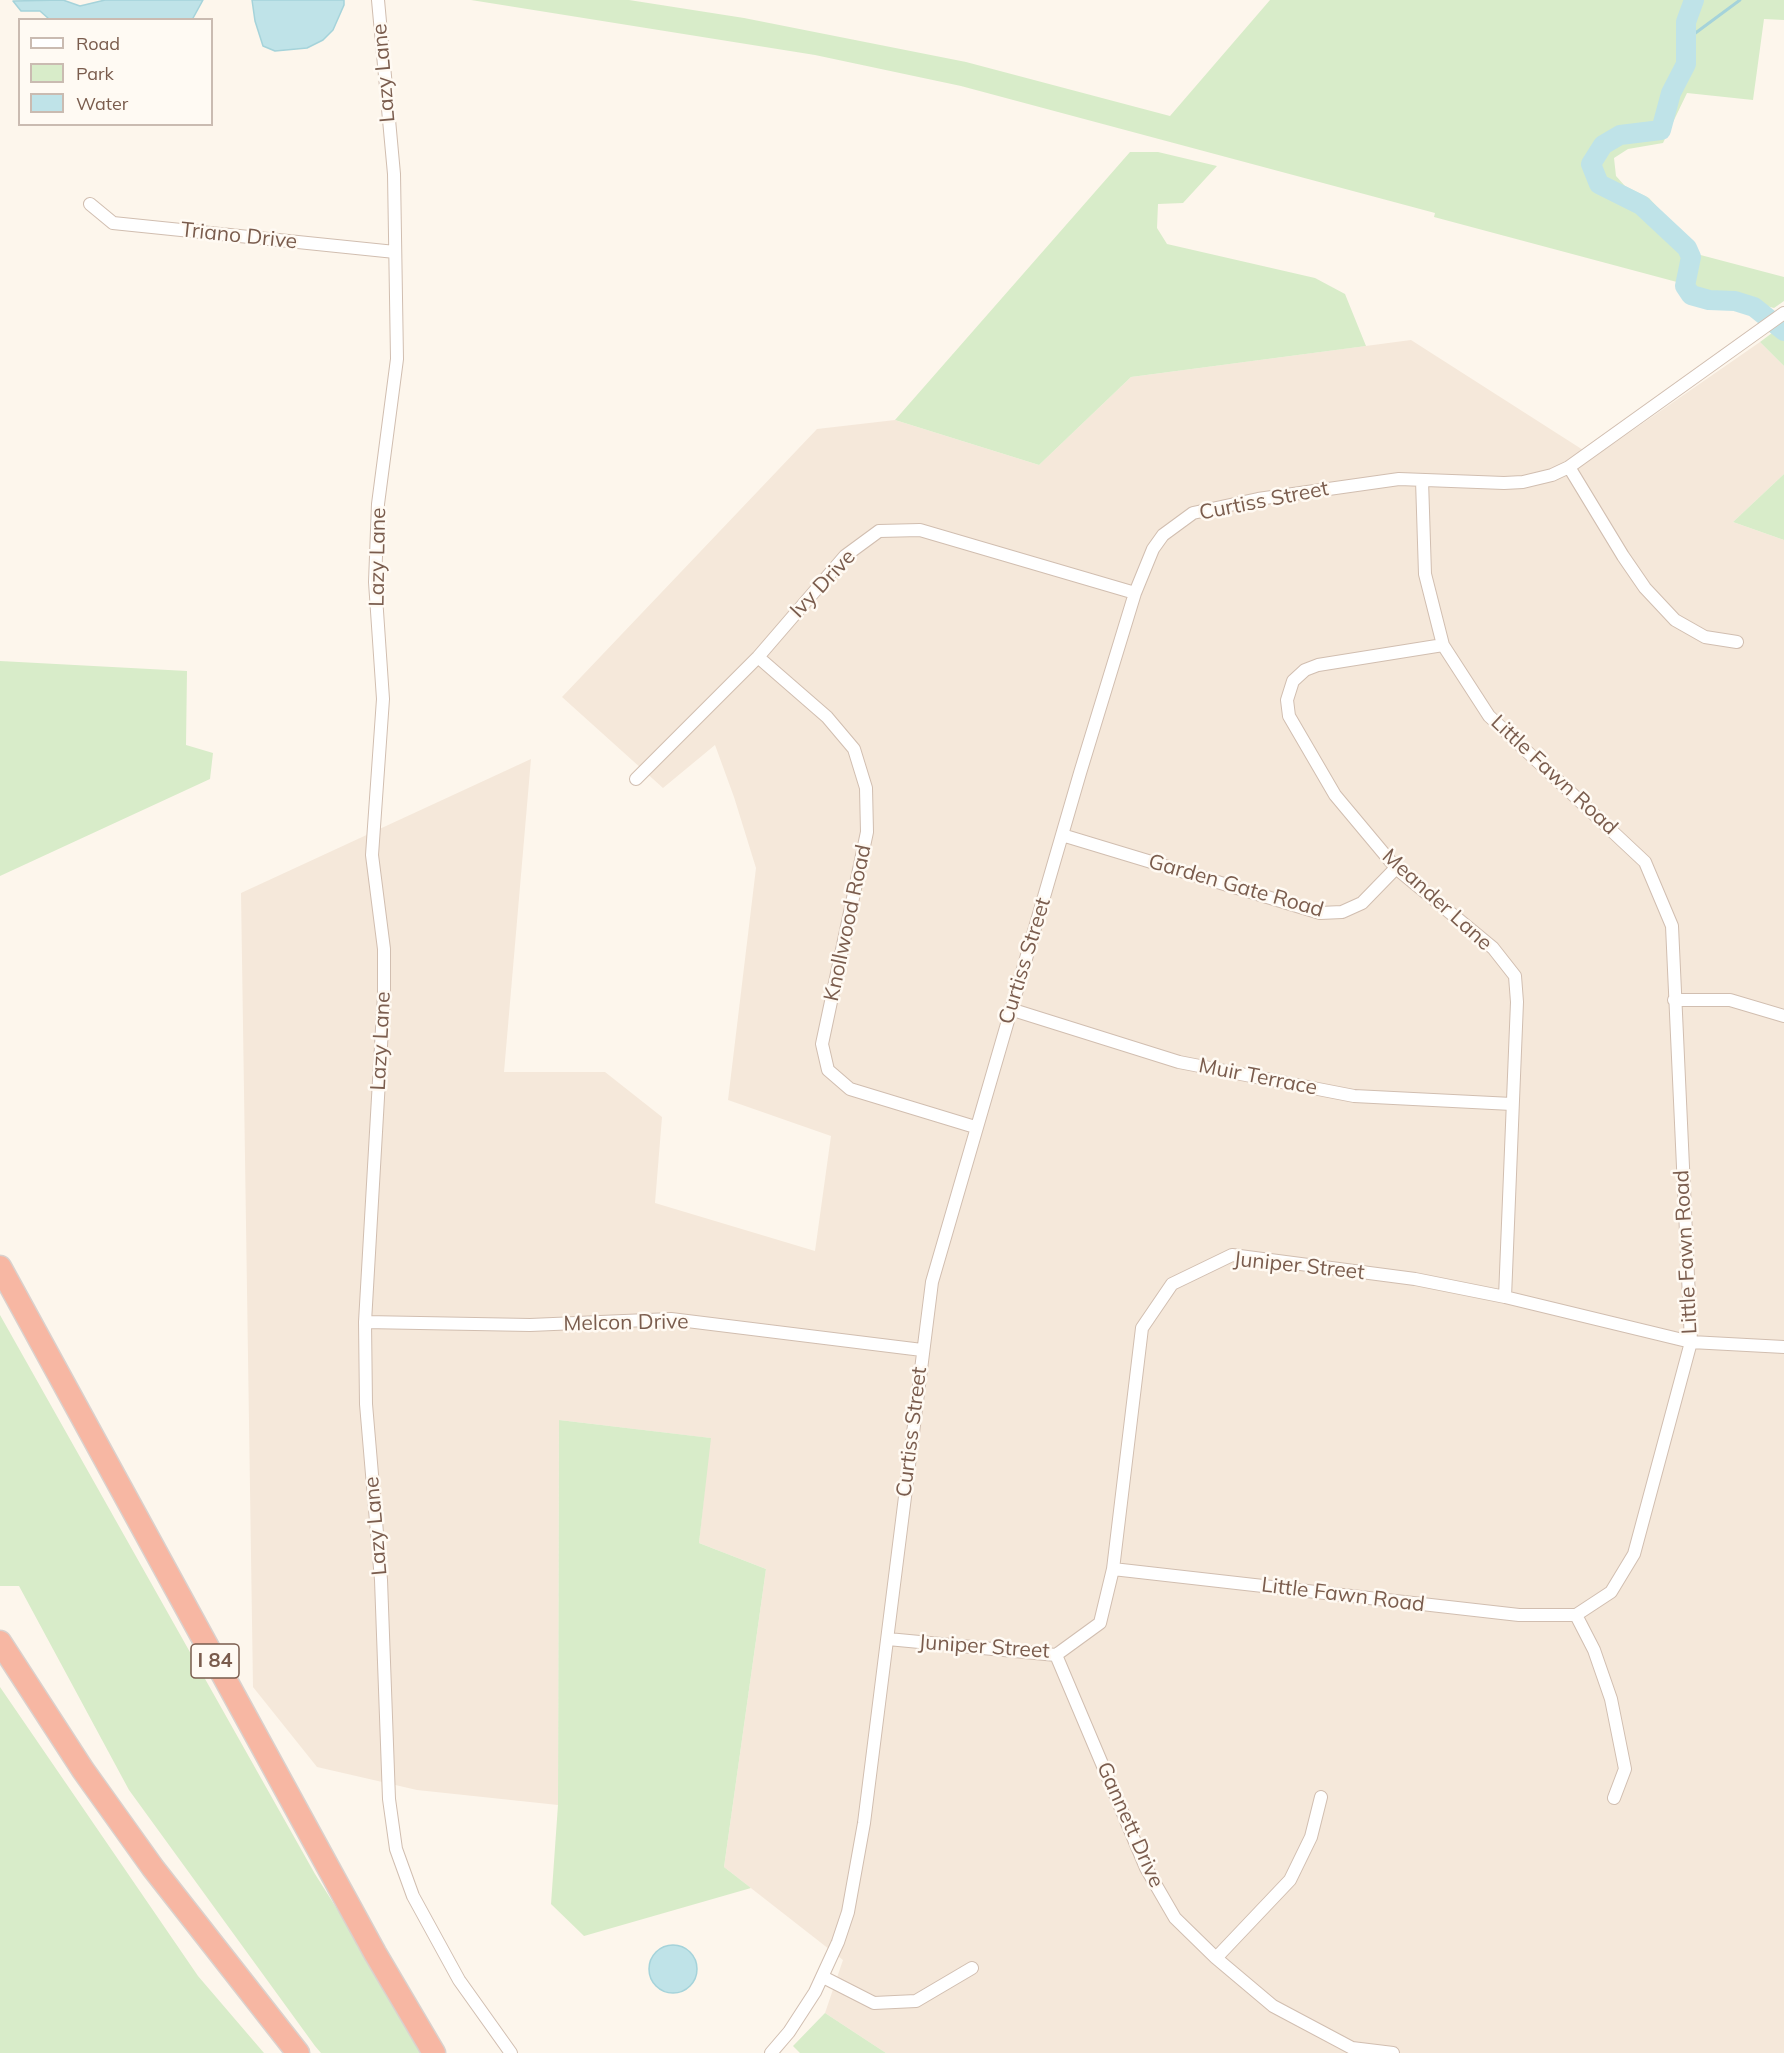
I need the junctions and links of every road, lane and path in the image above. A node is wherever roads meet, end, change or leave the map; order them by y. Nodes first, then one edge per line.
1 (378, 0) edge
2 (90, 204) dead end
3 (394, 252) junction
4 (1784, 313) edge
5 (1569, 467) junction
6 (1422, 480) junction
7 (1135, 593) junction
8 (1737, 642) dead end
9 (1443, 645) junction
10 (758, 657) junction
11 (636, 779) dead end
12 (1062, 835) junction
13 (1396, 868) junction
14 (1674, 1000) junction
15 (1010, 1009) junction
16 (1784, 1016) edge
17 (1512, 1104) junction
18 (975, 1127) junction
19 (0, 1267) edge
20 (1505, 1297) junction
21 (365, 1322) junction
22 (1691, 1342) junction
23 (1784, 1347) edge
24 (922, 1350) junction
25 (1113, 1569) junction
26 (1576, 1615) junction
27 (888, 1639) junction
28 (0, 1642) edge
29 (1056, 1655) junction
30 (1321, 1797) dead end
31 (1614, 1798) dead end
32 (1216, 1958) junction
33 (972, 1968) dead end
34 (823, 1977) junction
35 (298, 2053) edge
36 (434, 2053) edge
37 (511, 2053) edge
38 (771, 2053) edge
39 (1393, 2053) edge

1 - 3 street, Lazy Lane
2 - 3 street, Triano Drive
3 - 21 street, Lazy Lane
4 - 5 street, Curtiss Street
5 - 6 street, Curtiss Street
5 - 8 street
6 - 7 street, Curtiss Street
6 - 9 street, Little Fawn Road
7 - 10 street, Ivy Drive
7 - 12 street, Curtiss Street
9 - 13 street, Meander Lane
9 - 14 street, Little Fawn Road
10 - 11 street, Ivy Drive
10 - 18 street, Knollwood Road
12 - 13 street, Garden Gate Road
12 - 15 street, Curtiss Street
13 - 17 street, Meander Lane
14 - 16 street
14 - 22 street, Little Fawn Road
15 - 17 street, Muir Terrace
15 - 18 street, Curtiss Street
17 - 20 street, Meander Lane
18 - 24 street, Curtiss Street
19 - 36 highway, I 84
20 - 22 street, Juniper Street
20 - 25 street, Juniper Street
21 - 24 street, Melcon Drive
21 - 37 street, Lazy Lane
22 - 23 street, Juniper Street
22 - 26 street, Little Fawn Road
24 - 27 street, Curtiss Street
25 - 26 street, Little Fawn Road
25 - 29 street, Juniper Street
26 - 31 street
27 - 29 street, Juniper Street
27 - 34 street, Curtiss Street
28 - 35 highway
29 - 32 street, Gannett Drive
30 - 32 street
32 - 39 street, Gannett Drive
33 - 34 street
34 - 38 street, Curtiss Street

